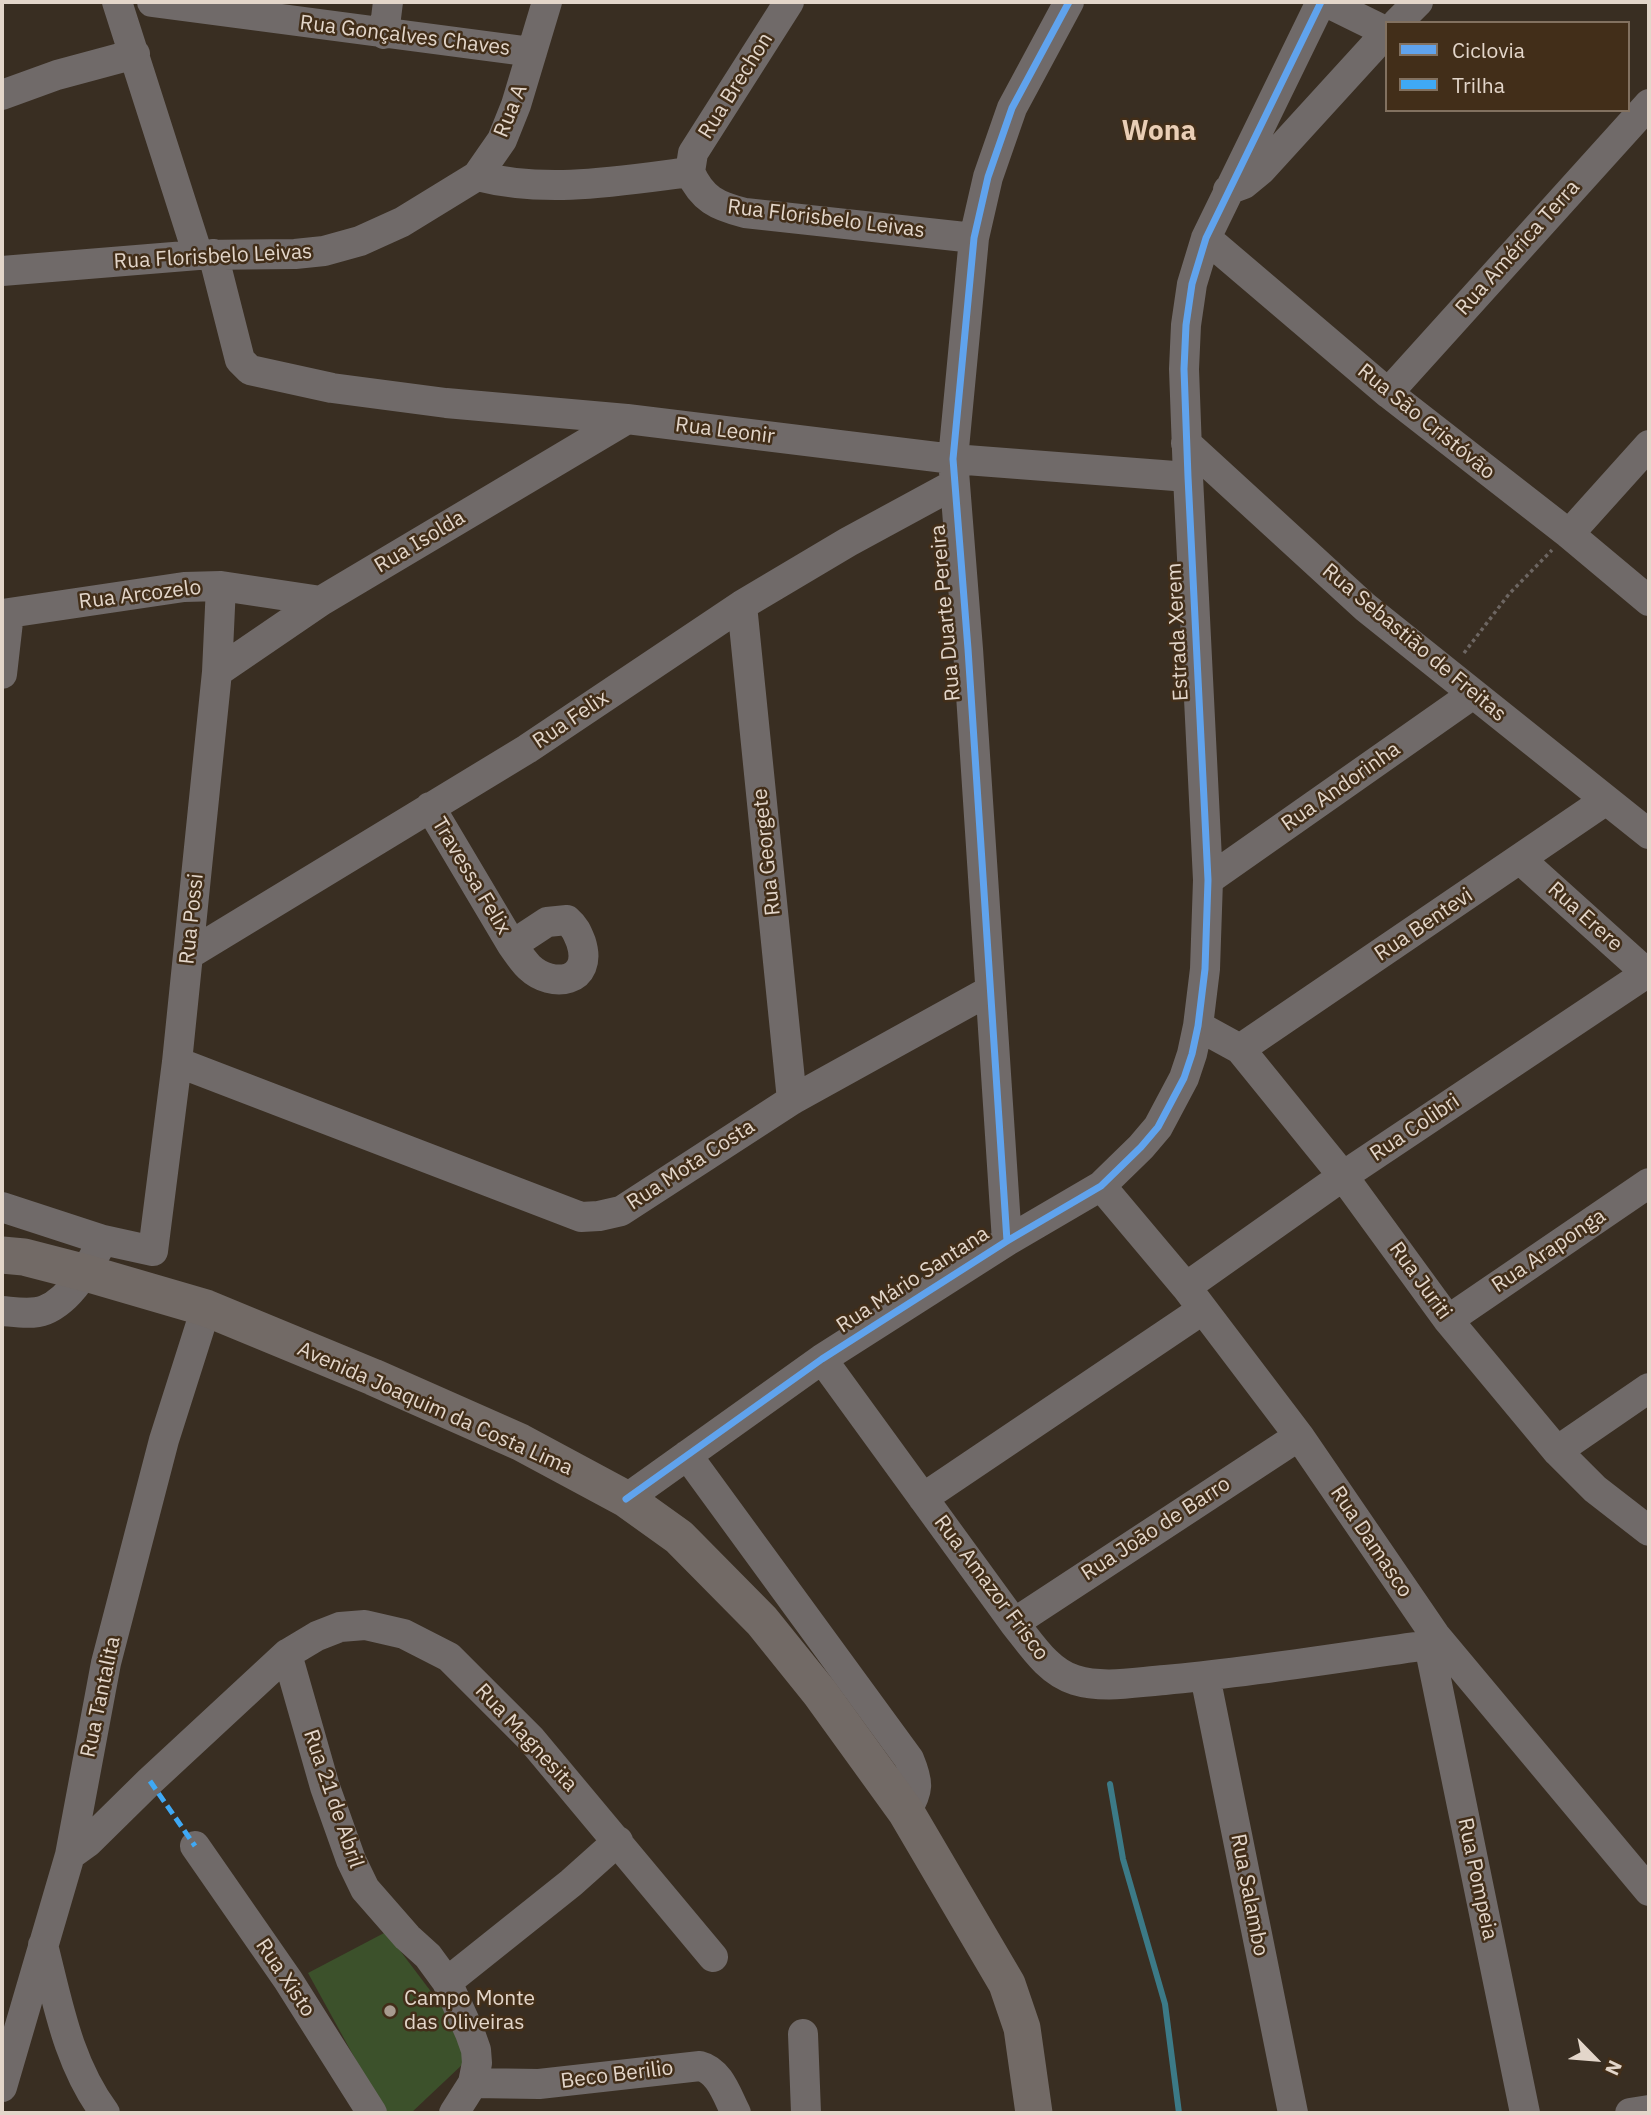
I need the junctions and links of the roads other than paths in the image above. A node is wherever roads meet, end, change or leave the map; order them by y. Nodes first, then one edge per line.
1 (117, 2) edge
2 (152, 2) edge
3 (388, 2) edge
4 (547, 2) edge
5 (789, 2) edge
6 (1069, 2) edge
7 (1323, 2) edge
8 (1418, 2) edge
9 (1399, 21) edge
10 (1385, 31) edge
11 (384, 34) junction
12 (1385, 34) edge
13 (532, 52) junction
14 (135, 54) junction
15 (2, 95) edge
16 (1649, 104) edge
17 (690, 172) junction
18 (477, 176) junction
19 (1228, 190) junction
20 (974, 237) junction
21 (1206, 238) junction
22 (205, 255) junction
23 (2, 271) edge
24 (1388, 393) junction
25 (627, 419) junction
26 (1186, 443) junction
27 (1649, 445) edge
28 (953, 472) junction
29 (1188, 477) junction
30 (1569, 534) junction
31 (221, 586) junction
32 (321, 601) junction
33 (1649, 601) edge
34 (742, 605) junction
35 (5, 613) edge
36 (217, 672) junction
37 (2, 674) edge
38 (1473, 694) junction
39 (1606, 800) junction
40 (430, 807) junction
41 (1649, 834) edge
42 (1521, 860) junction
43 (1208, 880) junction
44 (512, 944) dead end
45 (188, 955) junction
46 (1648, 974) edge
47 (989, 991) junction
48 (1198, 1026) junction
49 (1240, 1049) junction
50 (177, 1062) junction
51 (792, 1100) junction
52 (1343, 1176) junction
53 (1649, 1183) edge
54 (1101, 1186) junction
55 (2, 1207) edge
56 (1007, 1241) junction
57 (128, 1245) junction
58 (2, 1255) edge
59 (102, 1277) junction
60 (1194, 1299) junction
61 (206, 1308) junction
62 (2, 1311) edge
63 (1448, 1320) junction
64 (822, 1359) junction
65 (1649, 1388) edge
66 (1298, 1436) junction
67 (1556, 1451) junction
68 (687, 1455) junction
69 (923, 1498) junction
70 (626, 1499) junction
71 (1649, 1531) edge
72 (1014, 1623) junction
73 (1432, 1640) junction
74 (287, 1654) junction
75 (1205, 1676) junction
76 (906, 1812) junction
77 (618, 1841) junction
78 (195, 1846) dead end
79 (70, 1855) junction
80 (1649, 1891) edge
81 (43, 1945) junction
82 (713, 1957) dead end
83 (447, 1982) junction
84 (803, 2034) dead end
85 (473, 2083) junction
86 (2, 2087) edge
87 (1649, 2110) edge
88 (105, 2113) edge
89 (372, 2113) edge
90 (454, 2113) edge
91 (736, 2113) edge
92 (806, 2113) edge
93 (1034, 2113) edge
94 (1293, 2113) edge
95 (1525, 2113) edge
96 (1630, 2113) edge

1 - 14 street
2 - 11 street, Rua Gonçalves Chaves
3 - 11 street
4 - 13 street, Rua A
5 - 17 street, Rua Brechon
6 - 20 street, Rua Duarte Pereira
7 - 10 street
7 - 19 street, Estrada Xerem
8 - 9 street
11 - 13 street, Rua Gonçalves Chaves
12 - 19 street
13 - 18 street, Rua A
14 - 15 street
14 - 22 street
16 - 24 street, Rua América Terra
17 - 18 street
17 - 20 street, Rua Florisbelo Leivas
18 - 22 street, Rua Florisbelo Leivas
19 - 21 street, Estrada Xerem
20 - 28 street, Rua Duarte Pereira
21 - 24 street, Rua São Cristóvão
21 - 26 street, Estrada Xerem
22 - 23 street, Rua Florisbelo Leivas
22 - 25 street, Rua Leonir
24 - 30 street, Rua São Cristóvão
25 - 28 street, Rua Leonir
25 - 32 street, Rua Isolda
26 - 29 street, Estrada Xerem
26 - 38 street, Rua Sebastião de Freitas
27 - 30 street
28 - 29 street, Rua Leonir
28 - 34 street, Rua Felix
28 - 47 street, Rua Duarte Pereira
29 - 43 street, Estrada Xerem
30 - 33 street, Rua São Cristóvão
31 - 32 street, Rua Arcozelo
31 - 35 street, Rua Arcozelo
31 - 36 street, Rua Possi
32 - 36 street, Rua Isolda
34 - 40 street, Rua Felix
34 - 51 street, Rua Georgete
35 - 37 street
36 - 45 street, Rua Possi
38 - 39 street, Rua Sebastião de Freitas
38 - 43 street, Rua Andorinha
39 - 41 street, Rua Sebastião de Freitas
39 - 42 street, Rua Bentevi
40 - 44 street, Travessa Felix
40 - 45 street, Rua Felix
42 - 46 street, Rua Erere
42 - 49 street, Rua Bentevi
43 - 48 street, Estrada Xerem
45 - 50 street, Rua Possi
46 - 52 street, Rua Colibri
47 - 51 street, Rua Mota Costa
47 - 56 street, Rua Duarte Pereira
48 - 49 street, Rua Juriti
48 - 54 street, Rua Mário Santana
49 - 52 street, Rua Juriti
50 - 51 street, Rua Mota Costa
50 - 57 street, Rua Possi
52 - 60 street, Rua Colibri
52 - 63 street, Rua Juriti
53 - 63 street, Rua Araponga
54 - 56 street, Rua Mário Santana
54 - 60 street, Rua Damasco
55 - 57 street
56 - 64 street, Rua Mário Santana
57 - 59 street, Rua Possi
58 - 59 main road, Avenida Joaquim da Costa Lima
59 - 61 main road, Avenida Joaquim da Costa Lima
59 - 62 street
60 - 66 street, Rua Damasco
60 - 69 street, Rua Colibri
61 - 70 main road, Avenida Joaquim da Costa Lima
61 - 79 street, Rua Tantalita
63 - 67 street, Rua Juriti
64 - 68 street, Rua Mário Santana
64 - 69 street, Rua Amazor Frisco
65 - 67 street
66 - 72 street, Rua Joāo de Barro
66 - 73 street, Rua Damasco
67 - 71 street, Rua Juriti
68 - 70 street, Rua Mário Santana
68 - 76 street
69 - 72 street, Rua Amazor Frisco
70 - 76 main road, Avenida Joaquim da Costa Lima
72 - 75 street, Rua Amazor Frisco
73 - 75 street, Rua Amazor Frisco
73 - 80 street, Rua Damasco
73 - 95 street, Rua Pompeia
74 - 77 street, Rua Magnesita
74 - 79 street, Rua Magnesita
74 - 83 street, Rua 21 de Abril
75 - 94 street, Rua Salambo
76 - 93 main road, Avenida Joaquim da Costa Lima
77 - 82 street, Rua Magnesita
77 - 83 street
78 - 89 street, Rua Xisto
79 - 81 street, Rua Tantalita
81 - 86 street, Rua Tantalita
81 - 88 street
83 - 85 street, Rua 21 de Abril
84 - 92 street
85 - 90 street, Rua 21 de Abril
85 - 91 street, Beco Berilio
87 - 96 street

